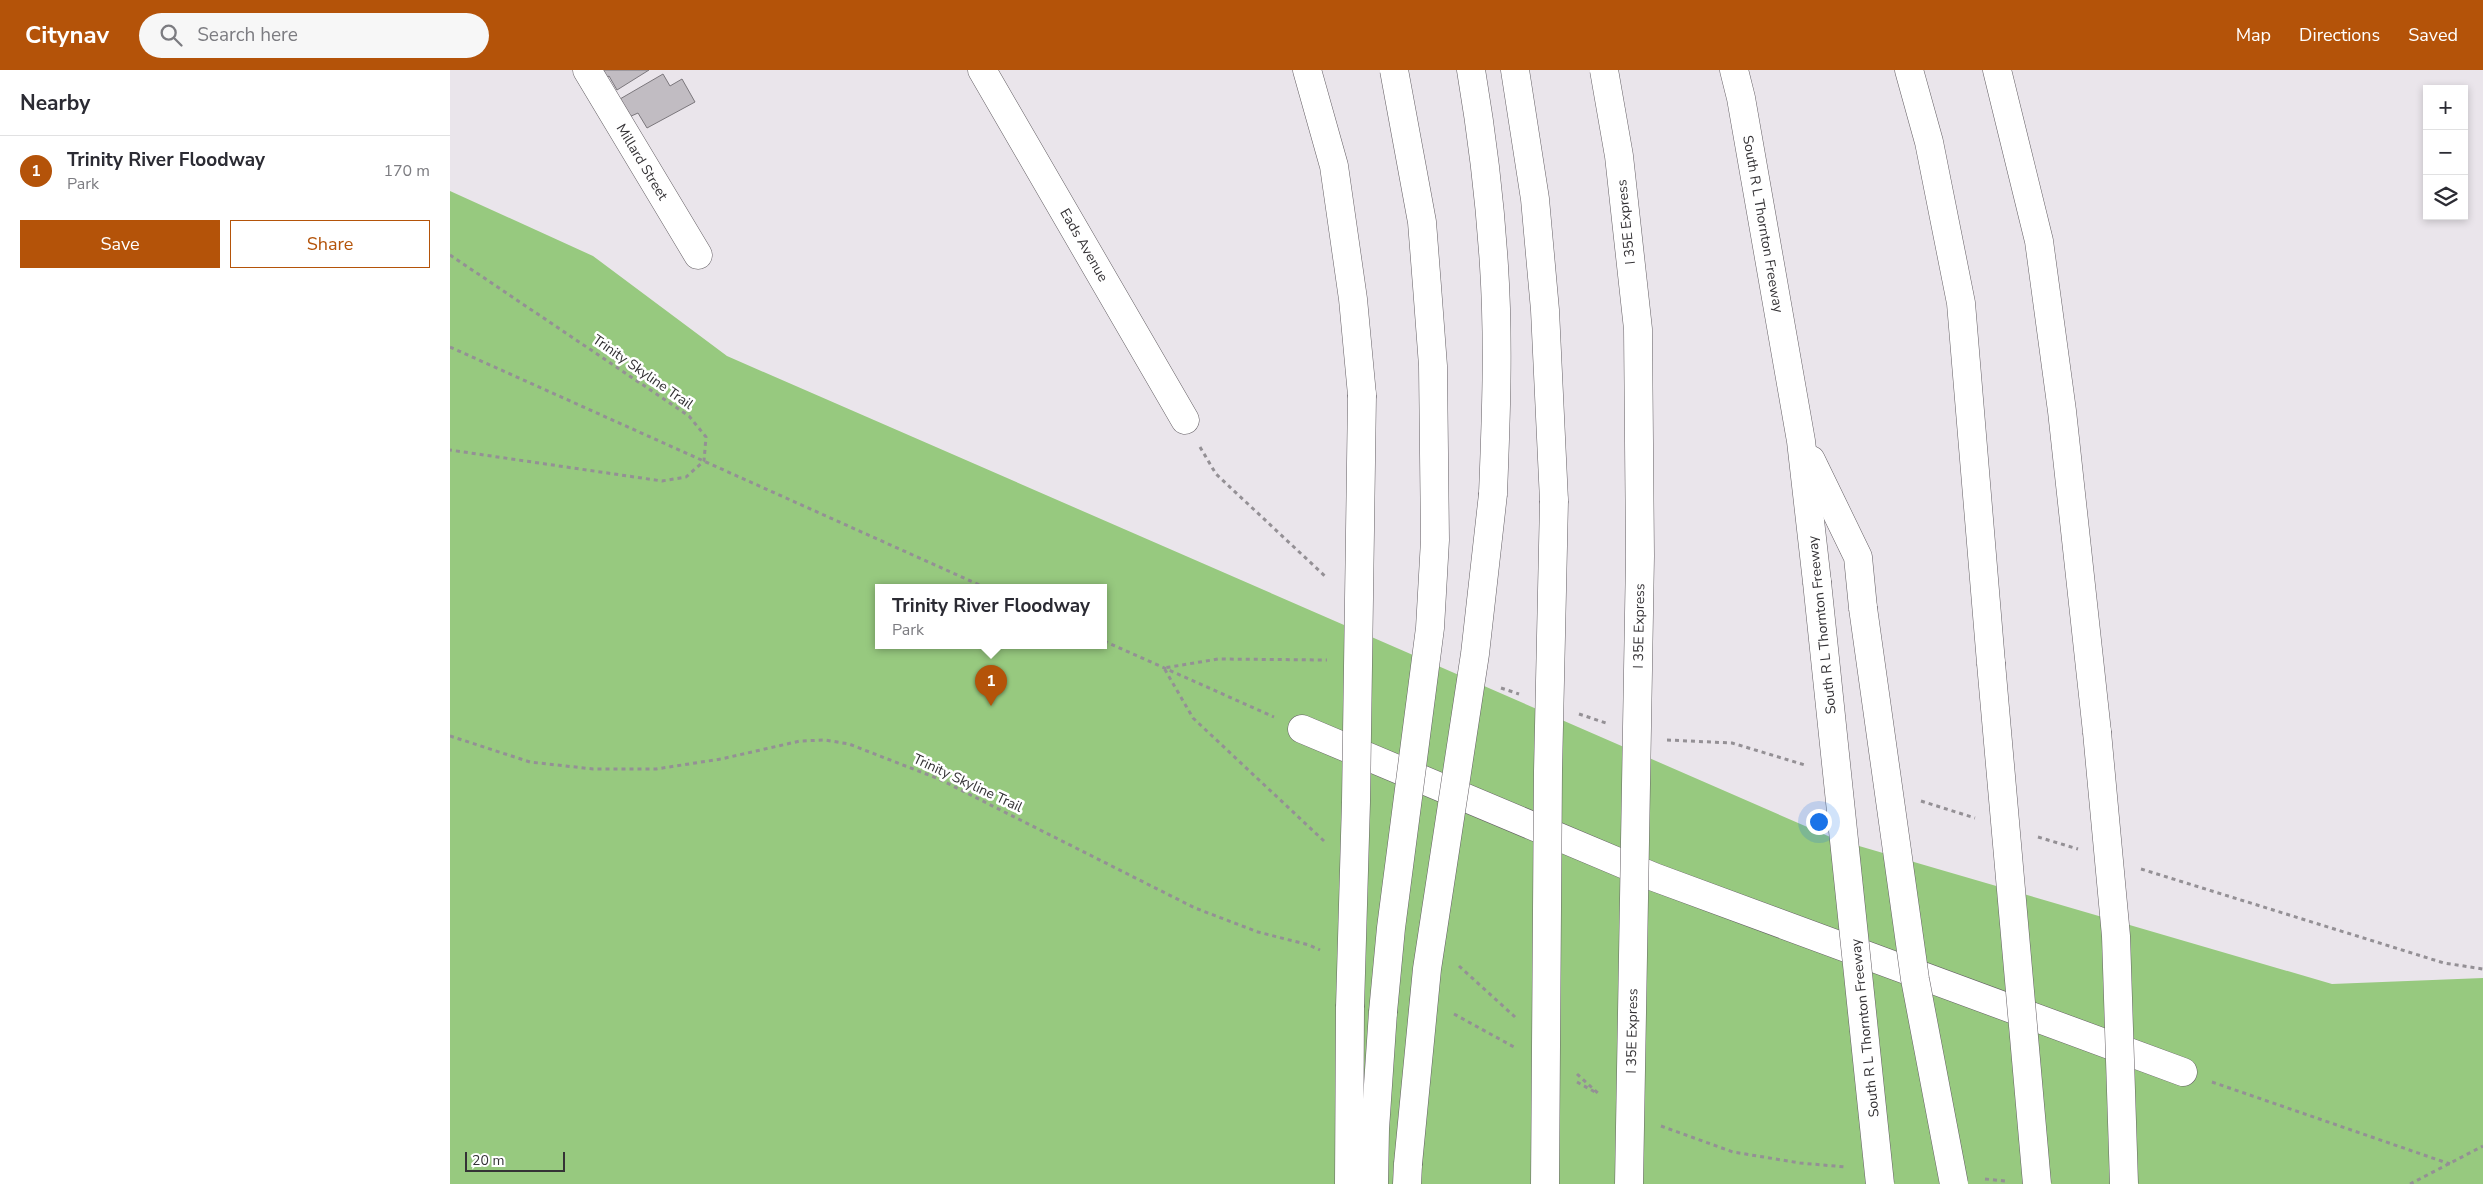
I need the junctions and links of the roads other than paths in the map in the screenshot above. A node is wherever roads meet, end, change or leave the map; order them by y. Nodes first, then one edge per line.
1 (587, 70) edge
2 (982, 70) edge
3 (1307, 70) edge
4 (1394, 70) edge
5 (1471, 70) edge
6 (1515, 70) edge
7 (1604, 70) edge
8 (1734, 70) edge
9 (1909, 70) edge
10 (1997, 70) edge
11 (698, 255) dead end
12 (1185, 420) road end
13 (1801, 441) junction
14 (1302, 729) road end
15 (2183, 1072) road end
16 (1348, 1184) edge
17 (1374, 1184) edge
18 (1406, 1184) edge
19 (1545, 1184) edge
20 (1629, 1184) edge
21 (1880, 1184) edge
22 (1954, 1184) edge
23 (2037, 1184) edge
24 (2124, 1184) edge

1 - 11 main road, Millard Street
2 - 12 main road, Eads Avenue
3 - 16 main road, bridge
4 - 17 main road, bridge
5 - 18 main road, bridge
6 - 19 main road, bridge
7 - 20 main road, I 35E Express, bridge
8 - 13 main road, South R L Thornton Freeway
9 - 23 main road, bridge
10 - 24 main road, bridge
13 - 21 main road, South R L Thornton Freeway, bridge
13 - 22 main road, bridge
14 - 15 main road

